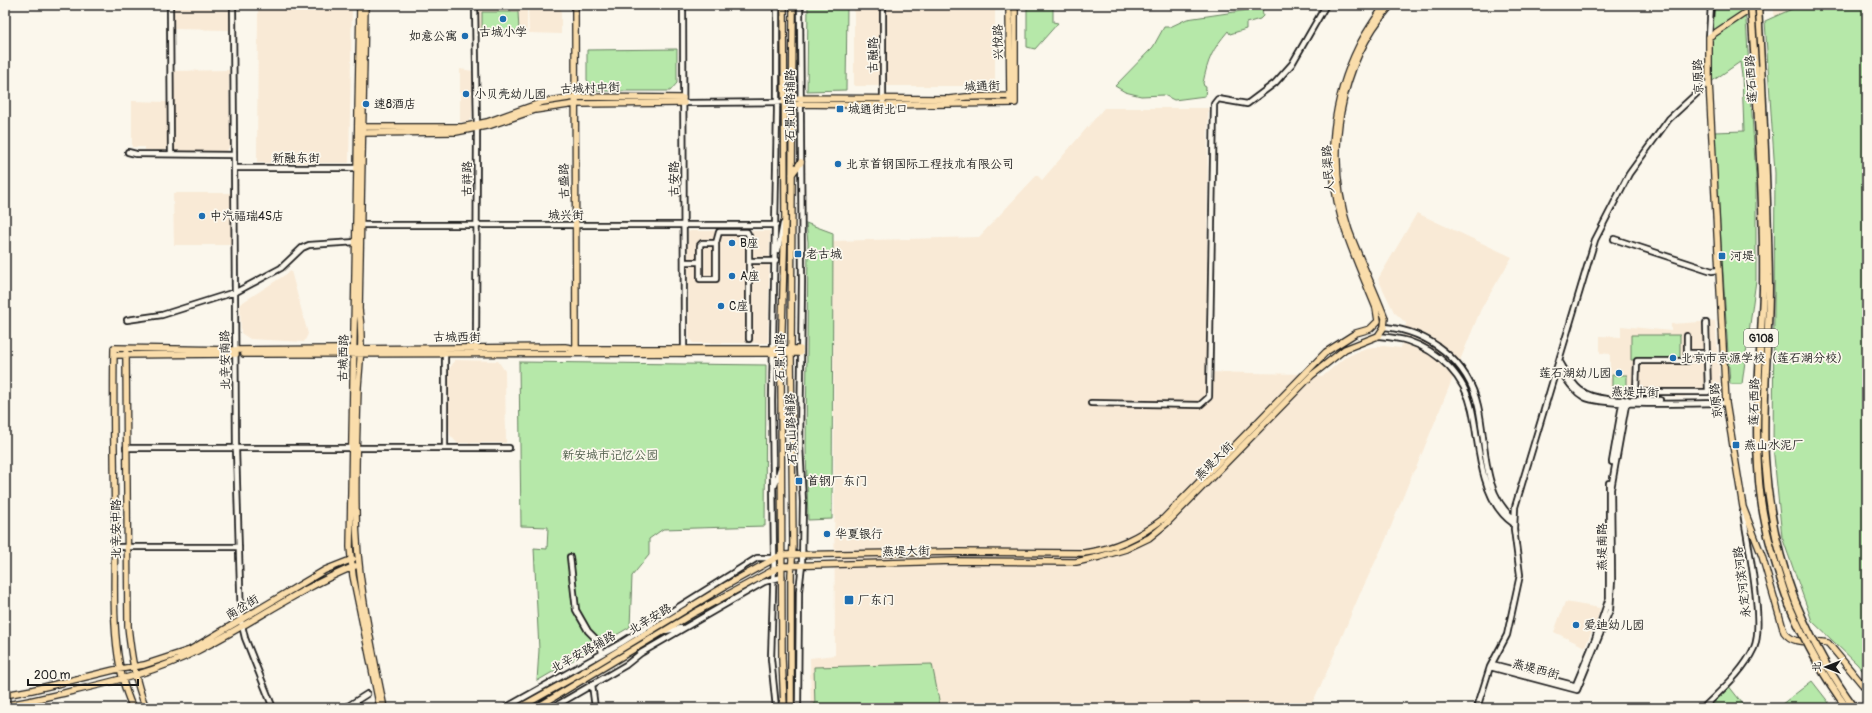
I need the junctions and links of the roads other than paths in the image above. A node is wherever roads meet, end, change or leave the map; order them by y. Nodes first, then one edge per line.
1 (170, 5) edge
2 (233, 5) edge
3 (360, 5) edge
4 (365, 5) edge
5 (475, 5) edge
6 (683, 5) edge
7 (777, 5) edge
8 (784, 5) edge
9 (793, 5) edge
10 (800, 5) edge
11 (883, 5) edge
12 (1009, 5) edge
13 (1015, 5) edge
14 (1326, 5) edge
15 (1384, 5) edge
16 (1392, 5) edge
17 (1711, 5) edge
18 (1751, 5) edge
19 (1757, 5) edge
20 (575, 7) edge
21 (1709, 37) junction
22 (1758, 65) junction
23 (1709, 82) junction
24 (1012, 96) junction
25 (575, 97) junction
26 (883, 98) junction
27 (684, 101) junction
28 (792, 101) junction
29 (800, 101) junction
30 (776, 102) junction
31 (784, 102) junction
32 (575, 104) junction
33 (883, 106) junction
34 (477, 126) junction
35 (360, 130) junction
36 (128, 152) dead end
37 (171, 154) junction
38 (234, 155) junction
39 (801, 162) junction
40 (234, 168) junction
41 (357, 168) junction
42 (792, 174) junction
43 (785, 218) junction
44 (359, 225) junction
45 (575, 225) junction
46 (684, 225) junction
47 (776, 225) junction
48 (476, 226) junction
49 (1614, 239) dead end
50 (356, 242) junction
51 (716, 243) junction
52 (749, 261) junction
53 (775, 261) junction
54 (685, 262) junction
55 (700, 262) junction
56 (1719, 270) junction
57 (234, 293) junction
58 (127, 320) dead end
59 (1706, 323) dead end
60 (1374, 326) joint
61 (1384, 327) junction
62 (1378, 336) junction
63 (1687, 336) dead end
64 (749, 339) dead end
65 (114, 348) joint
66 (126, 348) junction
67 (354, 351) junction
68 (361, 351) junction
69 (476, 351) junction
70 (576, 351) junction
71 (684, 351) junction
72 (773, 351) junction
73 (782, 351) junction
74 (791, 351) junction
75 (800, 351) junction
76 (235, 352) junction
77 (1687, 353) junction
78 (1707, 353) junction
79 (445, 354) junction
80 (114, 355) junction
81 (126, 355) junction
82 (1559, 365) junction
83 (1670, 392) junction
84 (1670, 400) junction
85 (1625, 401) junction
86 (1726, 402) junction
87 (1090, 404) dead end
88 (126, 448) junction
89 (355, 448) junction
90 (445, 448) junction
91 (509, 448) dead end
92 (236, 449) junction
93 (782, 461) junction
94 (774, 490) junction
95 (1743, 507) junction
96 (1514, 522) junction
97 (115, 547) junction
98 (126, 547) junction
99 (239, 547) junction
100 (781, 555) junction
101 (792, 555) junction
102 (802, 555) junction
103 (358, 557) junction
104 (570, 558) dead end
105 (774, 558) junction
106 (351, 560) junction
107 (358, 564) junction
108 (802, 564) junction
109 (792, 565) junction
110 (781, 566) junction
111 (352, 567) junction
112 (772, 569) junction
113 (782, 576) junction
114 (772, 579) junction
115 (241, 623) junction
116 (685, 627) junction
117 (664, 632) junction
118 (634, 642) junction
119 (621, 643) junction
120 (602, 653) junction
121 (1491, 665) junction
122 (133, 667) junction
123 (121, 669) junction
124 (135, 676) junction
125 (122, 680) junction
126 (592, 684) junction
127 (1576, 688) joint
128 (1867, 690) edge
129 (367, 694) dead end
130 (5, 695) edge
131 (5, 705) edge
132 (133, 708) edge
133 (146, 708) edge
134 (273, 708) edge
135 (345, 708) edge
136 (380, 708) edge
137 (384, 708) edge
138 (506, 708) edge
139 (520, 708) edge
140 (536, 708) edge
141 (552, 708) edge
142 (595, 708) edge
143 (776, 708) edge
144 (782, 708) edge
145 (791, 708) edge
146 (798, 708) edge
147 (1477, 708) edge
148 (1703, 708) edge
149 (1846, 708) edge
150 (1856, 708) edge

1 - 37 street
2 - 38 street, 北辛安南路
3 - 35 main road, 古城西路
4 - 35 main road, 古城西路
5 - 34 street, 古祥路
6 - 27 street, 古安路
7 - 30 street, 石景山路辅路
8 - 31 main road, 石景山路
9 - 28 main road, 石景山路
10 - 29 street, 石景山路辅路
11 - 26 street, 古融路
12 - 24 main road, 兴悦路
13 - 24 main road, 兴悦路
14 - 87 street
15 - 60 main road, 人民渠路
16 - 61 main road, 人民渠路
17 - 21 street
18 - 22 highway, 莲石西路 / G108, bridge
19 - 21 main road
19 - 22 highway, 莲石西路 / G108
20 - 25 main road, 古盛路
21 - 23 main road, 京原路
22 - 149 highway, 莲石西路 / G108, bridge
22 - 150 highway, 莲石西路 / G108, bridge
23 - 56 main road, 京原路
23 - 82 street
24 - 26 main road, 城通街
24 - 33 main road, 城通街
25 - 27 main road, 古城村中街
25 - 32 main road, 古盛路
25 - 34 main road, 古城村中街
26 - 29 main road, 城通街
26 - 33 street, 古融路
27 - 30 street
27 - 32 main road, 古城村中街
27 - 46 street, 古安路
28 - 29 main road, 城通街
28 - 42 main road, 石景山路
29 - 33 main road, 城通街
29 - 39 street, 石景山路辅路
30 - 31 street
30 - 47 street, 石景山路辅路
31 - 43 main road, 石景山路
32 - 34 main road, 古城村中街
32 - 45 main road, 古盛路
34 - 35 main road, 古城村中街
34 - 48 street, 古祥路
35 - 41 main road, 古城西路
35 - 44 main road, 古城西路
36 - 37 street
37 - 38 street
38 - 40 street, 北辛安南路
39 - 42 main road
39 - 75 street, 石景山路辅路
40 - 41 street, 新融东街
40 - 57 street, 北辛安南路
41 - 44 main road, 古城西路
42 - 74 main road, 石景山路
43 - 53 street
43 - 73 main road, 石景山路
44 - 48 street, 城兴街
44 - 50 main road, 古城西路
44 - 68 main road, 古城西路
45 - 46 street, 城兴街
45 - 48 street, 城兴街
45 - 70 main road, 古盛路
46 - 47 street, 城兴街
46 - 54 street, 古安路
47 - 53 street, 石景山路辅路
48 - 69 street, 古祥路
49 - 56 street
50 - 57 street
50 - 67 main road, 古城西路
51 - 52 street
51 - 55 street
51 - 55 street
52 - 53 street
52 - 64 street
53 - 72 street, 石景山路辅路
54 - 55 street
54 - 71 street, 古安路
56 - 86 main road, 京原路
57 - 58 street
57 - 76 street, 北辛安南路
59 - 78 street
60 - 102 main road, 燕堤大街
61 - 62 main road
61 - 96 street
62 - 96 street
62 - 108 main road, 燕堤大街
63 - 77 street
65 - 66 main road, 古城西街
65 - 80 main road, 北辛安中路
66 - 76 main road, 古城西街
66 - 81 main road, 北辛安中路
67 - 68 main road, 古城西街
67 - 76 main road, 古城西街
67 - 89 main road, 古城西路
68 - 69 main road, 古城西街
68 - 79 main road, 古城西街
68 - 89 main road, 古城西路
69 - 70 main road, 古城西街
69 - 79 main road, 古城西街
70 - 71 main road, 古城西街
71 - 72 main road, 古城西街
72 - 73 main road, 古城西街
72 - 94 street, 石景山路辅路
73 - 74 main road, 古城西街
73 - 93 main road, 石景山路
74 - 75 main road, 古城西街
74 - 101 main road, 石景山路
75 - 102 street, 石景山路辅路
76 - 81 main road, 古城西街
76 - 92 street, 北辛安南路
77 - 78 street
77 - 83 street
78 - 83 street
79 - 90 street
80 - 81 main road, 古城西街
80 - 97 main road, 北辛安中路
81 - 88 main road, 北辛安中路
82 - 85 street, 燕堤中街
82 - 96 street
83 - 84 street
84 - 85 street, 燕堤中街
84 - 86 street, 燕堤中街
85 - 86 street, 燕堤中街
85 - 127 street, 燕堤南路
86 - 95 main road, 京原路
88 - 92 street
88 - 98 main road, 北辛安中路
89 - 90 street
89 - 92 street
89 - 103 main road, 古城西路
89 - 106 main road, 古城西路
90 - 91 street
92 - 99 street, 北辛安南路
93 - 94 street
93 - 100 main road, 石景山路
94 - 105 street, 石景山路辅路
95 - 128 main road, 京原路
95 - 148 street, 永定河滨河路
96 - 121 street
97 - 98 street
97 - 123 main road, 北辛安中路
98 - 99 street
98 - 122 main road, 北辛安中路
99 - 115 street, 北辛安南路
100 - 101 main road, 北辛安路
100 - 105 main road, 北辛安路
100 - 110 main road, 石景山路
101 - 102 main road, 燕堤大街
101 - 109 main road, 石景山路
102 - 108 street, 石景山路辅路
103 - 106 main road, 南岔街
103 - 107 main road, 古城西路
104 - 120 street
105 - 112 street, 石景山路辅路
105 - 118 main road, 北辛安路
105 - 119 street, 北辛安路辅路
106 - 111 main road, 古城西路
106 - 115 main road, 南岔街
107 - 111 main road, 南岔街
107 - 137 main road, 古城西路
108 - 109 main road, 燕堤大街
108 - 146 street, 石景山路辅路
109 - 110 main road, 北辛安路
109 - 145 main road, 石景山路
110 - 112 main road, 北辛安路
110 - 113 main road, 石景山路
111 - 115 main road, 南岔街
111 - 136 main road, 古城西路
112 - 114 street, 石景山路辅路
112 - 117 main road, 北辛安路
113 - 114 street
113 - 144 main road, 石景山路
114 - 116 street
114 - 143 street, 石景山路辅路
115 - 122 main road, 南岔街
115 - 124 main road, 南岔街
115 - 134 street, 北辛安南路
116 - 117 street
116 - 126 street
117 - 140 main road, 北辛安路
118 - 119 street
118 - 139 main road, 北辛安路
119 - 120 street, 北辛安路辅路
120 - 138 street, 北辛安路辅路
121 - 127 street, 燕堤西街
121 - 147 street
122 - 123 main road, 南岔街
122 - 124 main road, 北辛安中路
123 - 125 main road, 北辛安中路
123 - 130 main road, 南岔街
124 - 125 main road, 南岔街
124 - 133 main road, 北辛安中路
125 - 131 main road, 南岔街
125 - 132 main road, 北辛安中路
126 - 141 street
126 - 142 street
129 - 135 street

